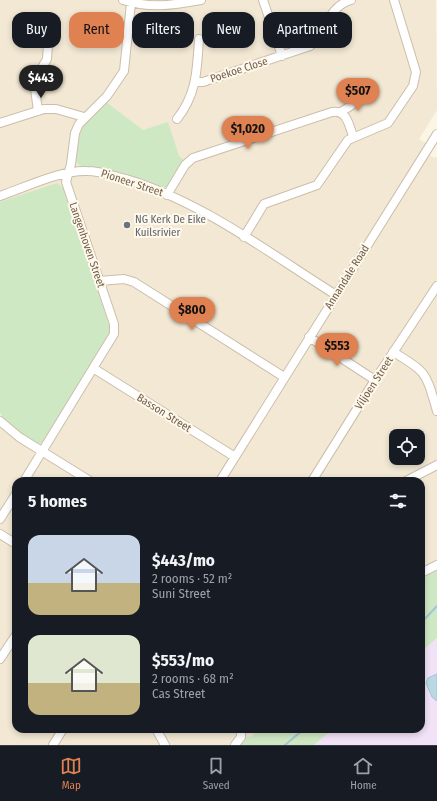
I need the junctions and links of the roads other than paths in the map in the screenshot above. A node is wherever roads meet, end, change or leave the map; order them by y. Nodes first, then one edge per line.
1 (123, 0) edge
2 (201, 0) edge
3 (263, 0) edge
4 (351, 0) edge
5 (394, 0) edge
6 (188, 1) edge
7 (132, 3) junction
8 (199, 39) dead end
9 (48, 48) edge
10 (282, 56) junction
11 (196, 82) junction
12 (359, 96) dead end
13 (38, 111) junction
14 (341, 112) junction
15 (84, 117) junction
16 (177, 118) dead end
17 (0, 123) edge
18 (437, 134) edge
19 (353, 136) junction
20 (68, 173) junction
21 (167, 195) junction
22 (0, 196) edge
23 (244, 237) junction
24 (99, 281) junction
25 (437, 286) edge
26 (336, 295) junction
27 (309, 337) junction
28 (394, 352) junction
29 (93, 368) junction
30 (284, 377) junction
31 (375, 380) junction
32 (437, 411) edge
33 (0, 421) edge
34 (43, 451) junction
35 (235, 457) junction
36 (437, 465) edge
37 (27, 477) edge
38 (84, 477) edge
39 (222, 477) edge
40 (314, 477) edge
41 (414, 477) edge
42 (12, 500) edge
43 (0, 519) edge
44 (0, 534) edge
45 (12, 542) edge
46 (437, 565) edge
47 (425, 571) edge
48 (12, 641) edge
49 (0, 659) edge
50 (60, 733) edge
51 (158, 733) edge
52 (241, 733) edge
53 (53, 745) edge
54 (164, 745) edge
55 (235, 745) edge

1 - 7 street
2 - 6 street
3 - 10 street
4 - 10 street, Poekoe Close
5 - 19 street
6 - 7 street
7 - 15 street, Langenhoven Street
8 - 11 street, Poekoe Close
9 - 13 street
10 - 11 street, Poekoe Close
11 - 16 street, Poekoe Close
12 - 14 street
13 - 15 street
13 - 17 street
14 - 19 street
14 - 21 street
15 - 20 street, Langenhoven Street
18 - 26 street, Annandale Road
19 - 23 street
20 - 21 street, Pioneer Street
20 - 22 street, Pioneer Street
20 - 24 street, Langenhoven Street
21 - 23 street, Pioneer Street
23 - 26 street, Pioneer Street
24 - 29 street, Langenhoven Street
24 - 30 street
25 - 28 street, Viljoen Street
26 - 27 street, Annandale Road
27 - 30 street, Annandale Road
27 - 31 street
28 - 31 street, Viljoen Street
28 - 32 street
29 - 34 street, Langenhoven Street
29 - 35 street, Basson Street
30 - 35 street, Annandale Road
31 - 40 street, Viljoen Street
33 - 34 street
34 - 37 street, Langenhoven Street
34 - 38 street
35 - 39 street, Annandale Road
36 - 41 street
42 - 43 street
44 - 45 street
46 - 47 street
48 - 49 street
50 - 53 street
51 - 54 street
52 - 55 street

